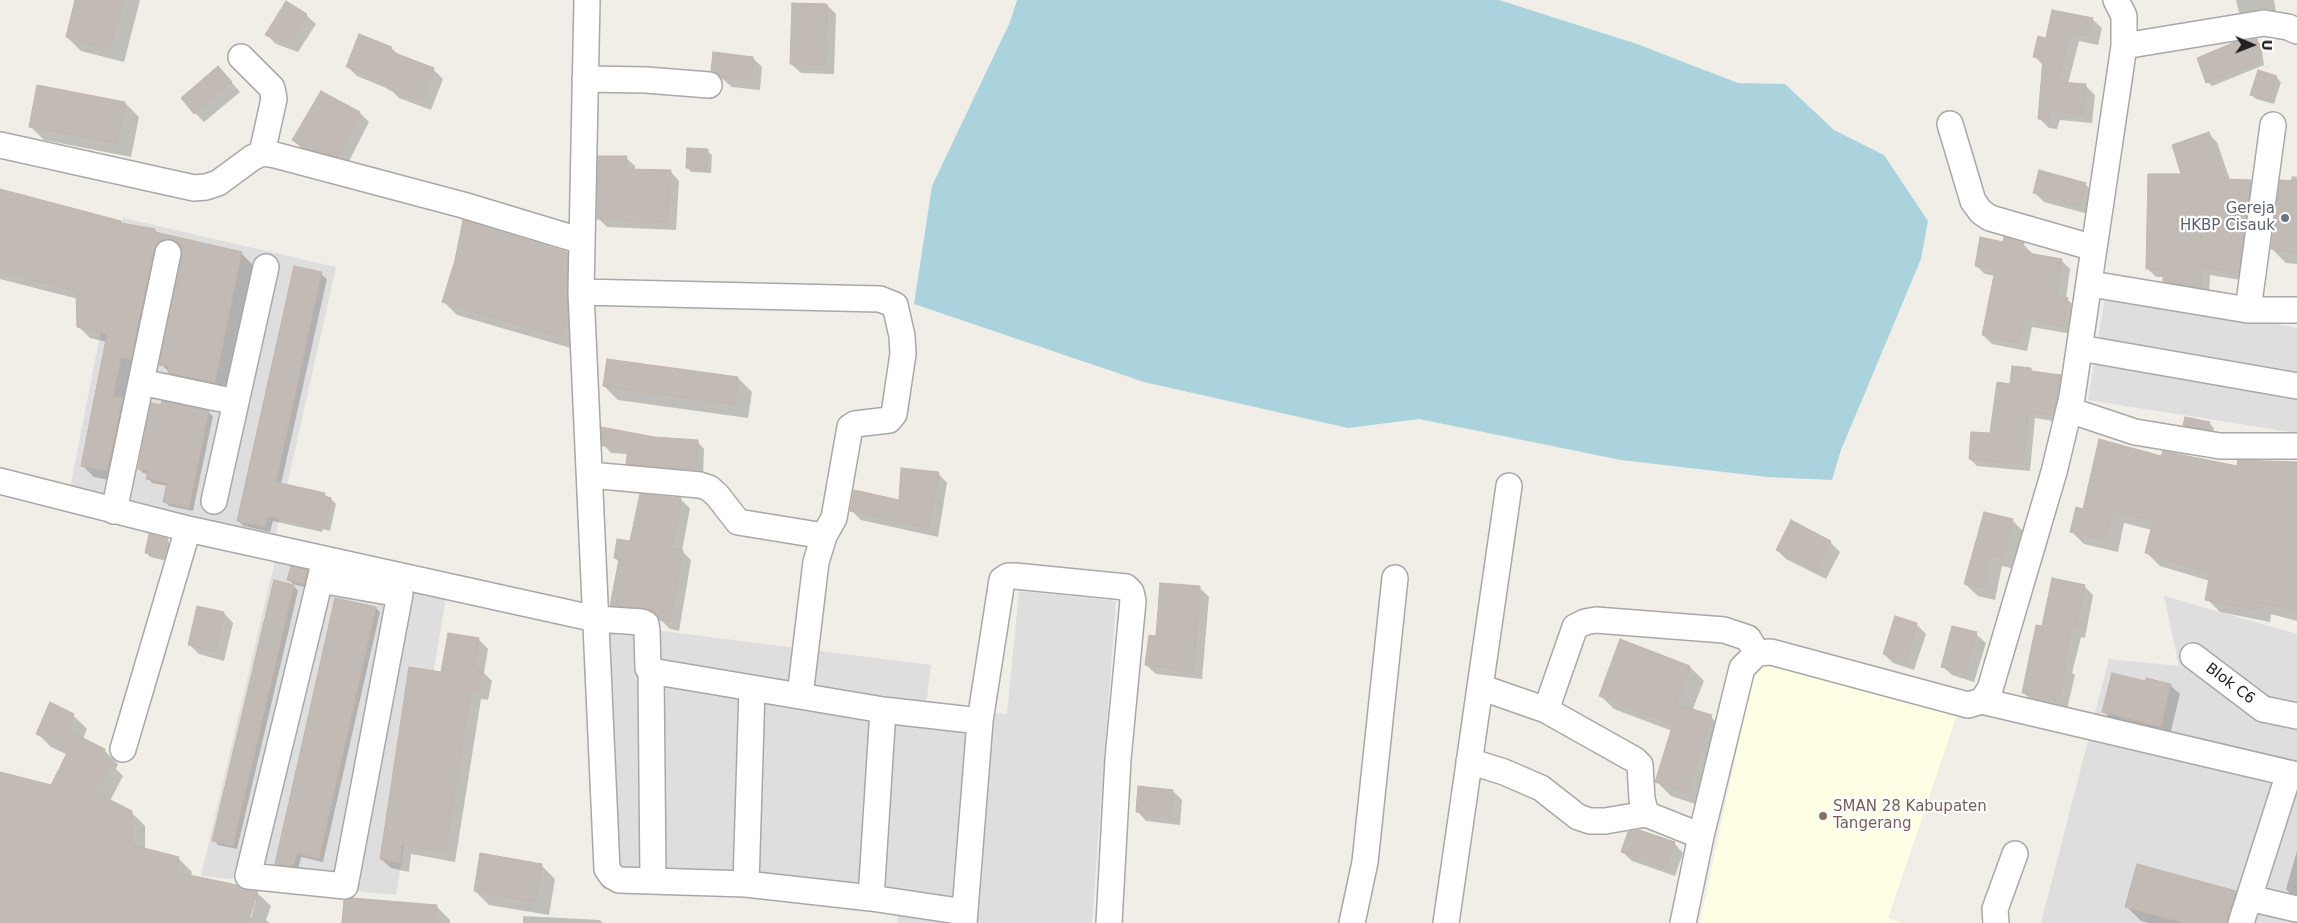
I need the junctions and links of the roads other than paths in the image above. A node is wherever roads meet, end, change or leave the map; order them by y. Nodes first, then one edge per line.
1 (587, 0) edge
2 (2116, 0) edge
3 (2297, 31) edge
4 (2124, 46) junction
5 (241, 57) dead end
6 (585, 79) junction
7 (709, 85) dead end
8 (1950, 124) dead end
9 (2273, 125) dead end
10 (0, 145) edge
11 (262, 154) junction
12 (582, 241) junction
13 (2094, 248) junction
14 (168, 253) dead end
15 (266, 267) dead end
16 (2091, 284) junction
17 (581, 292) junction
18 (2248, 310) junction
19 (2297, 310) edge
20 (2080, 348) junction
21 (141, 382) junction
22 (2297, 386) edge
23 (236, 402) junction
24 (2069, 410) junction
25 (2297, 446) edge
26 (590, 475) junction
27 (0, 482) edge
28 (1509, 486) dead end
29 (214, 501) dead end
30 (114, 510) junction
31 (188, 529) junction
32 (824, 536) junction
33 (323, 570) junction
34 (1395, 578) dead end
35 (596, 619) junction
36 (1757, 653) junction
37 (2193, 656) dead end
38 (650, 671) junction
39 (1480, 687) junction
40 (752, 689) junction
41 (800, 696) junction
42 (1982, 701) junction
43 (883, 710) junction
44 (1546, 710) junction
45 (2297, 716) edge
46 (980, 721) junction
47 (123, 749) dead end
48 (1469, 761) junction
49 (2293, 774) edge
50 (1646, 814) junction
51 (1701, 836) junction
52 (2015, 854) dead end
53 (653, 879) junction
54 (746, 884) junction
55 (871, 898) junction
56 (2249, 898) junction
57 (2297, 909) edge
58 (964, 918) edge
59 (1109, 923) edge
60 (1352, 923) edge
61 (1446, 923) edge
62 (1682, 923) edge
63 (1996, 923) edge
64 (2242, 923) edge

1 - 6 street
2 - 4 street
3 - 4 street
4 - 13 street
5 - 11 street
6 - 7 street
6 - 12 street
8 - 13 street
9 - 18 street
10 - 11 street
11 - 12 street
12 - 17 street
13 - 16 street
14 - 21 street
15 - 23 street
16 - 18 street
16 - 20 street
17 - 26 street
17 - 32 street
18 - 19 street
20 - 22 street
20 - 24 street
21 - 23 street
21 - 30 street
23 - 29 street
24 - 25 street
24 - 42 street
26 - 32 street
26 - 35 street
27 - 30 street
28 - 39 street
30 - 31 street
31 - 33 street
31 - 47 street
32 - 41 street
33 - 33 street
33 - 35 street
34 - 60 street
35 - 38 street
35 - 53 street
36 - 42 street
36 - 44 street
36 - 51 street
37 - 45 street, Blok C6
38 - 40 street
38 - 53 street
39 - 44 street
39 - 48 street
40 - 41 street
40 - 54 street
41 - 43 street
42 - 49 street
43 - 46 street
43 - 55 street
44 - 50 street
46 - 58 street
46 - 59 street
48 - 50 street
48 - 61 street
49 - 56 street
50 - 51 street
51 - 62 street
52 - 63 street
53 - 54 street
54 - 55 street
55 - 58 street
56 - 57 street
56 - 64 street

